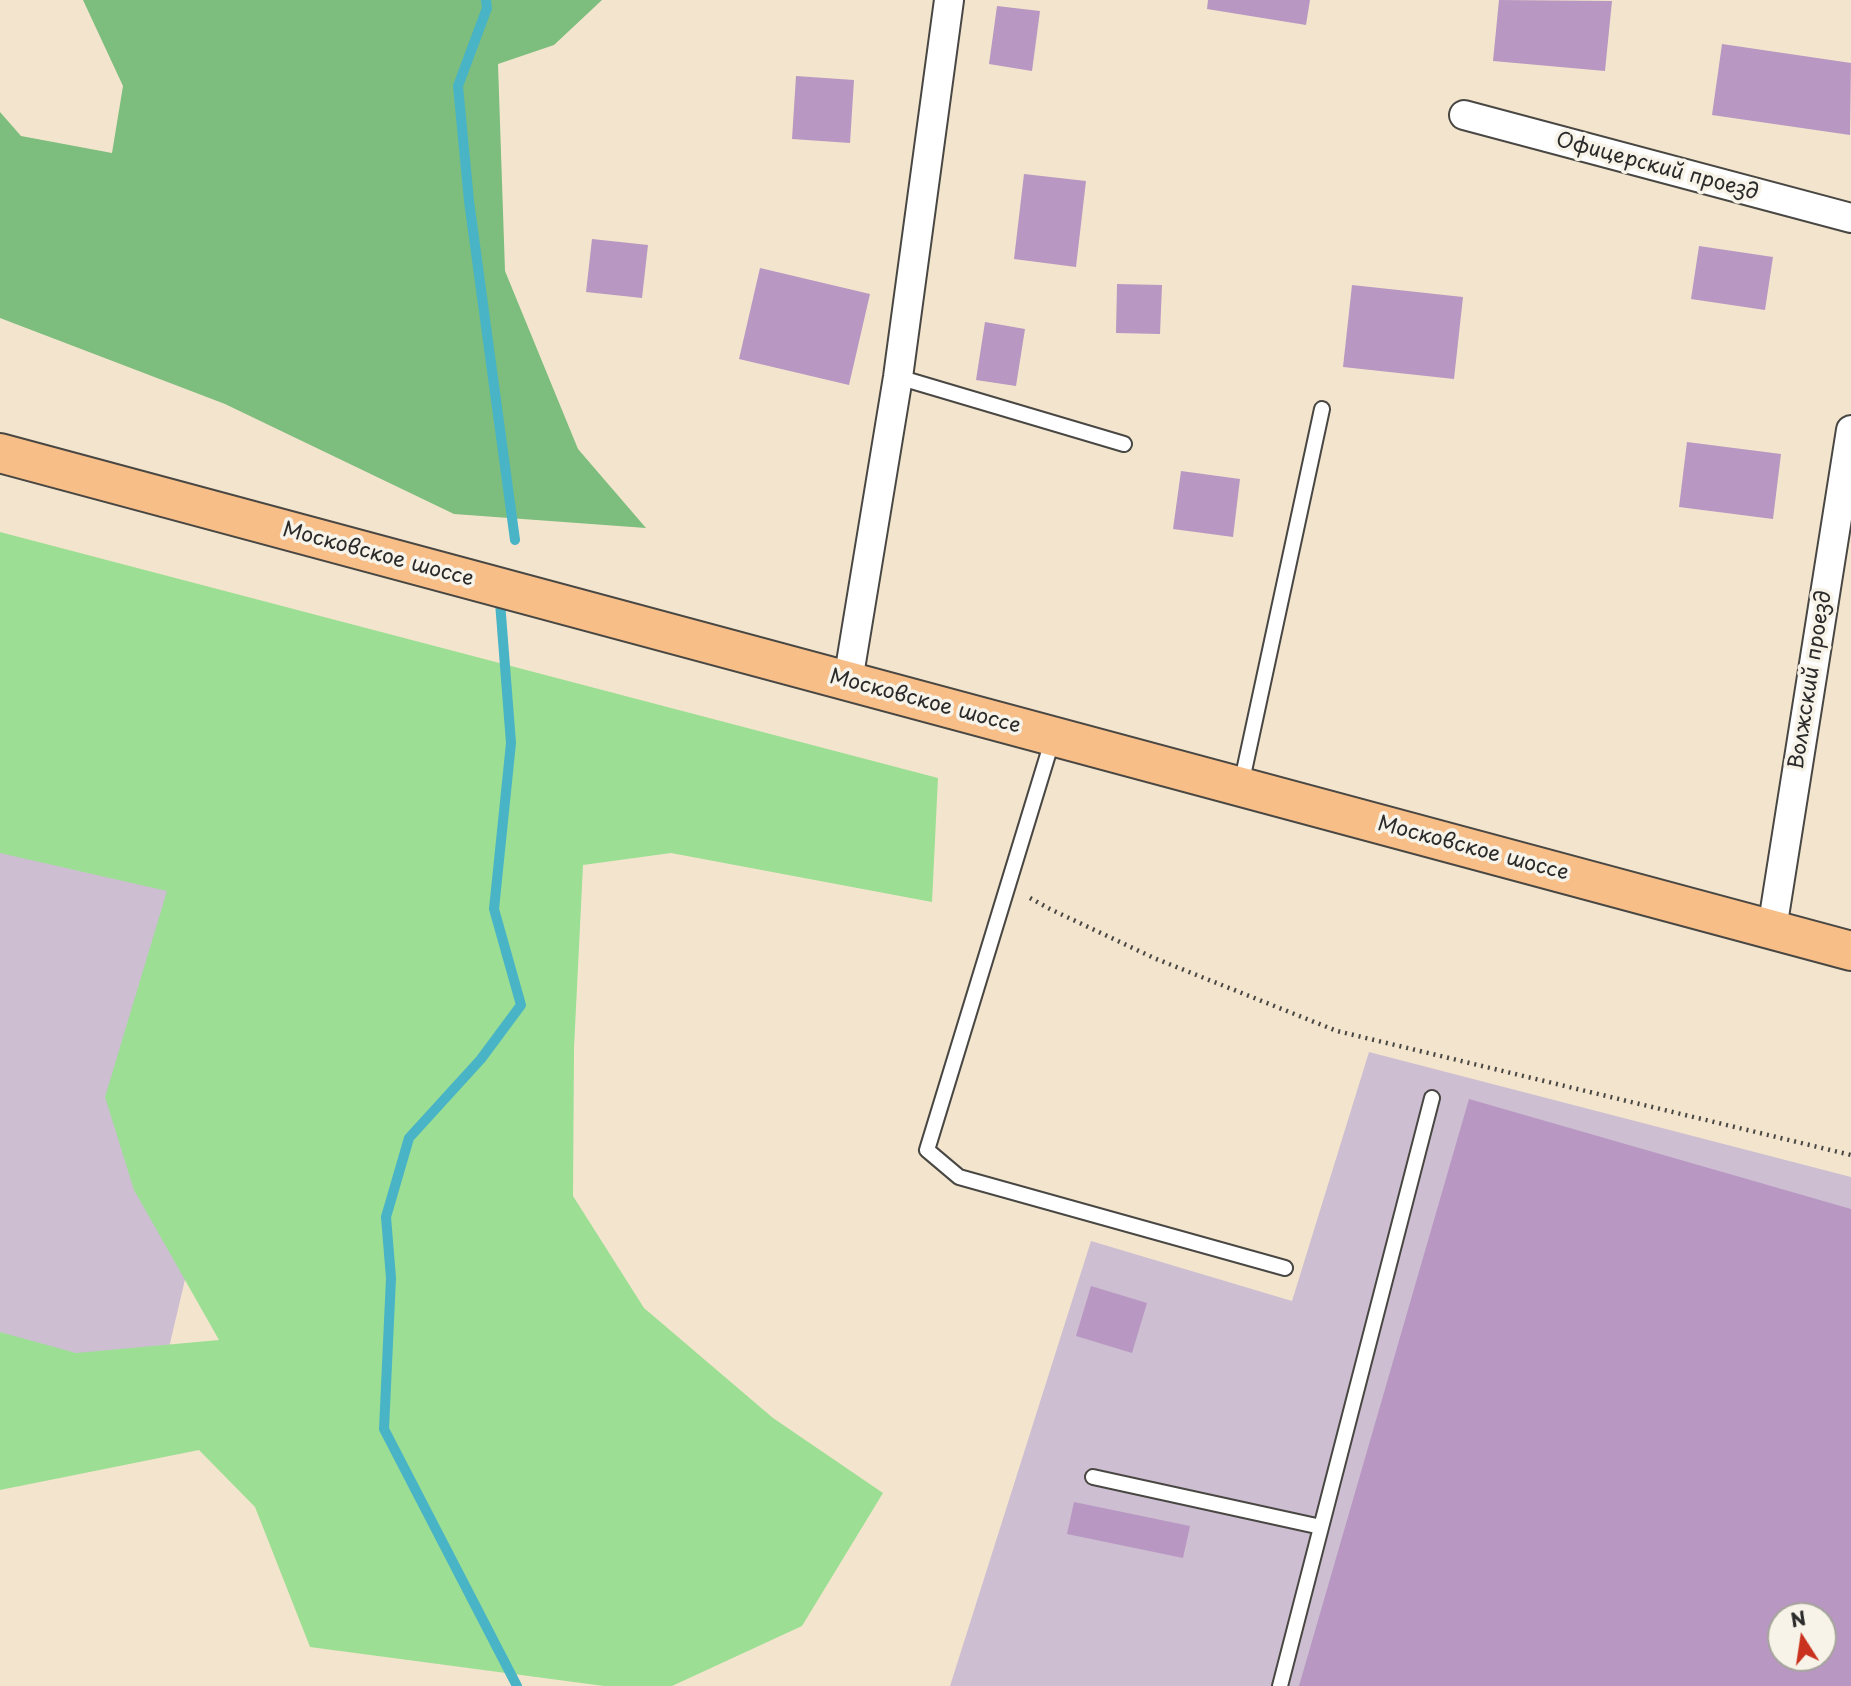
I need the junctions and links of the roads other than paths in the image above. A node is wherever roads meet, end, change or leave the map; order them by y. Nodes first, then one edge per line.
1 (949, 0) edge
2 (1464, 115) dead end
3 (1851, 218) edge
4 (898, 377) junction
5 (1322, 409) dead end
6 (1851, 430) edge
7 (1124, 444) dead end
8 (0, 453) edge
9 (848, 681) junction
10 (1054, 736) junction
11 (1241, 787) junction
12 (1772, 929) junction
13 (1851, 951) edge
14 (1432, 1098) dead end
15 (1285, 1268) dead end
16 (1093, 1477) dead end
17 (1321, 1527) junction
18 (1280, 1686) edge

1 - 4 street
2 - 3 street, Офицерский проезд
4 - 7 lane
4 - 9 street
5 - 11 lane
6 - 12 street, Волжский проезд
8 - 9 main road, Московское шоссе
9 - 10 main road, Московское шоссе
10 - 11 main road, Московское шоссе
10 - 15 lane
11 - 12 main road, Московское шоссе
12 - 13 main road, Московское шоссе
14 - 17 lane
16 - 17 lane
17 - 18 lane

